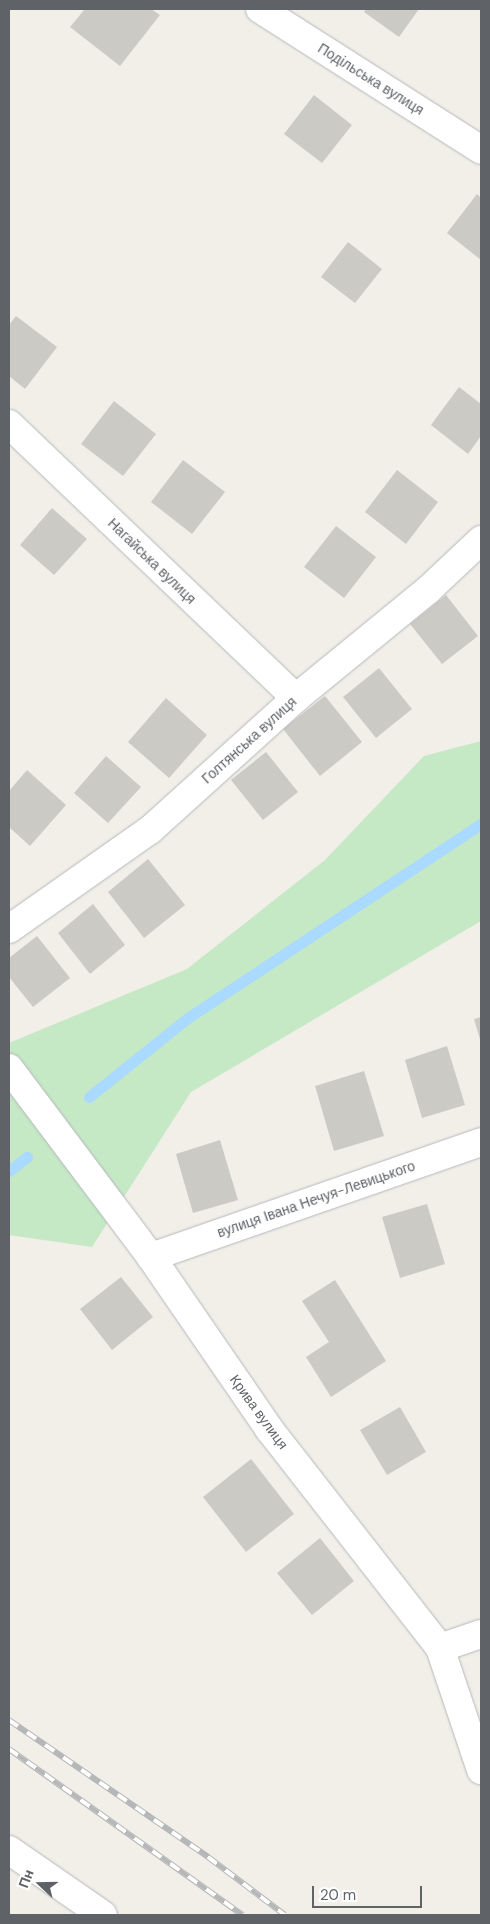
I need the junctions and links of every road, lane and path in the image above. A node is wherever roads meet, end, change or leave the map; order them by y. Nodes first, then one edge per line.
1 (260, 9) edge
2 (481, 150) edge
3 (9, 424) edge
4 (481, 540) edge
5 (296, 698) junction
6 (9, 929) edge
7 (9, 1068) edge
8 (481, 1142) edge
9 (151, 1257) junction
10 (481, 1634) edge
11 (440, 1648) junction
12 (481, 1770) edge
13 (9, 1850) edge
14 (103, 1915) edge

1 - 2 street, Подільська вулиця
3 - 5 street, Нагайська вулиця
4 - 5 street, Голтянська вулиця
5 - 6 street, Голтянська вулиця
7 - 9 street, Крива вулиця
8 - 9 street, вулиця Івана Нечуя-Левицького
9 - 11 street, Крива вулиця
10 - 11 street
11 - 12 street, Крива вулиця
13 - 14 street

